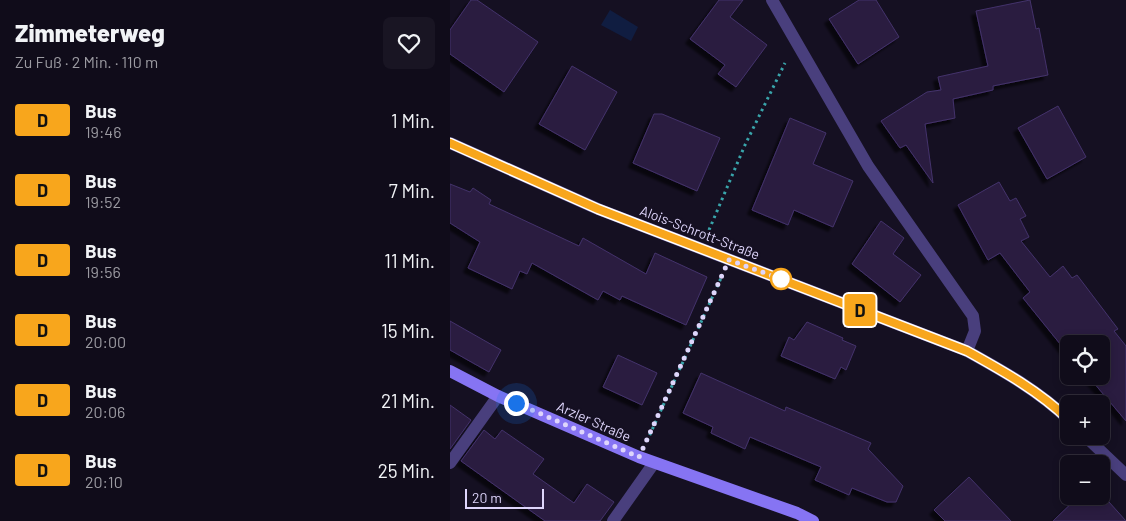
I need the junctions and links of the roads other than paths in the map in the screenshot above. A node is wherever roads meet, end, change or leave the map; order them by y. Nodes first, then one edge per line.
1 (772, 0) edge
2 (450, 143) edge
3 (967, 351) junction
4 (450, 371) edge
5 (498, 396) junction
6 (1060, 412) edge
7 (1094, 445) edge
8 (450, 463) edge
9 (654, 463) junction
10 (1126, 475) edge
11 (795, 517) edge
12 (613, 521) edge
13 (813, 521) edge

1 - 3 street
2 - 3 street, Alois-Schrott-Straße
3 - 6 street, Alois-Schrott-Straße
4 - 5 main road, Arzler Straße
5 - 8 street
5 - 9 main road, Arzler Straße
7 - 10 street
9 - 11 main road, Arzler Straße
9 - 12 street
11 - 13 main road, Arzler Straße

